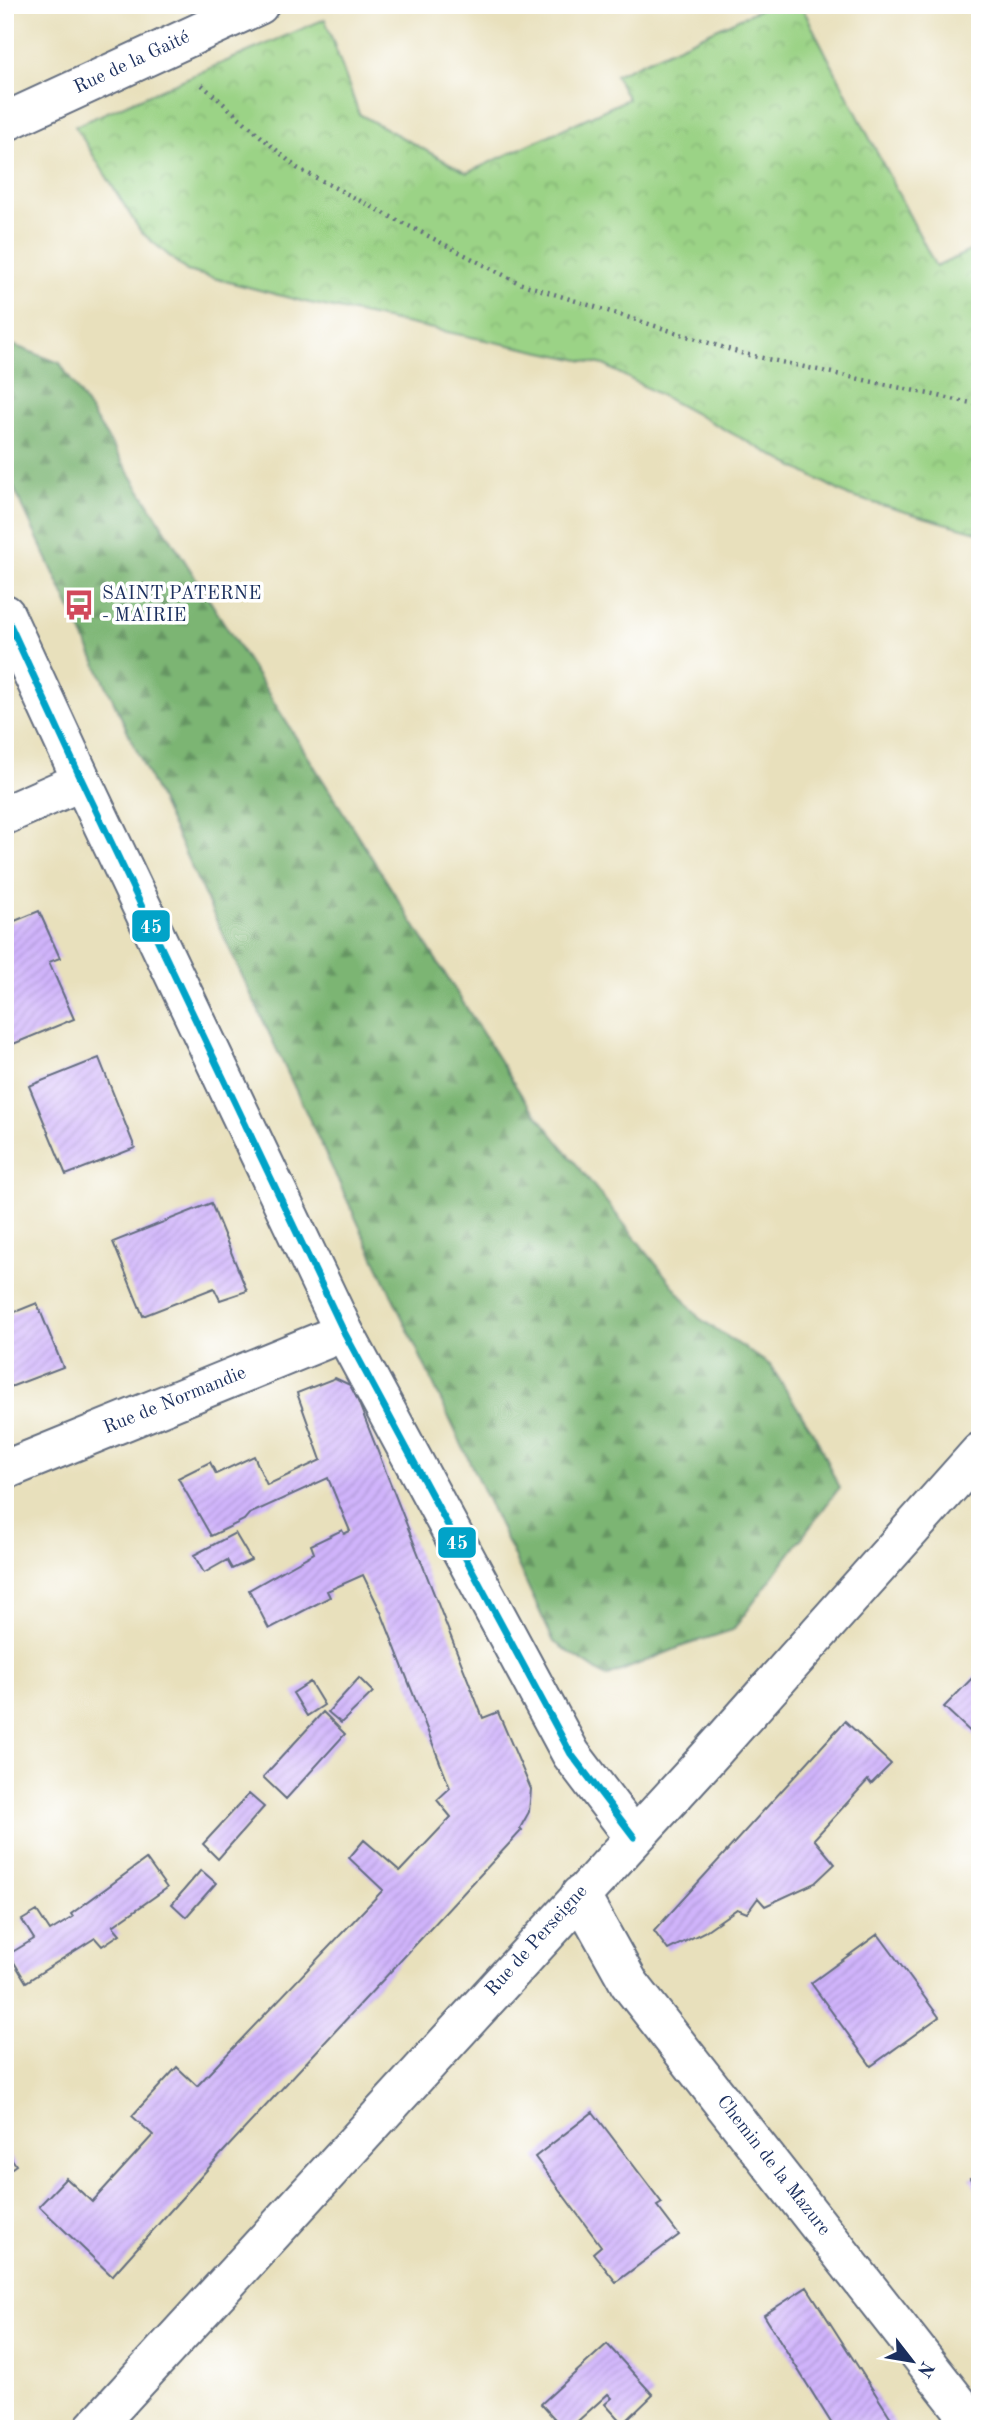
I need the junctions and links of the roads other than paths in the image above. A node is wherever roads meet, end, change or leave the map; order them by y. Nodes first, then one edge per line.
1 (255, 6) edge
2 (5, 122) edge
3 (5, 614) edge
4 (82, 781) junction
5 (5, 815) edge
6 (344, 1332) junction
7 (980, 1452) edge
8 (5, 1470) edge
9 (634, 1837) junction
10 (580, 1895) junction
11 (93, 2429) edge
12 (978, 2429) edge

1 - 2 street, Rue de la Gaité
3 - 4 street
4 - 5 street
4 - 6 street
6 - 8 street, Rue de Normandie
6 - 9 street
7 - 9 street, Rue de Perseigne
9 - 10 street, Rue de Perseigne
10 - 11 street, Rue de Perseigne
10 - 12 street, Chemin de la Mazure

